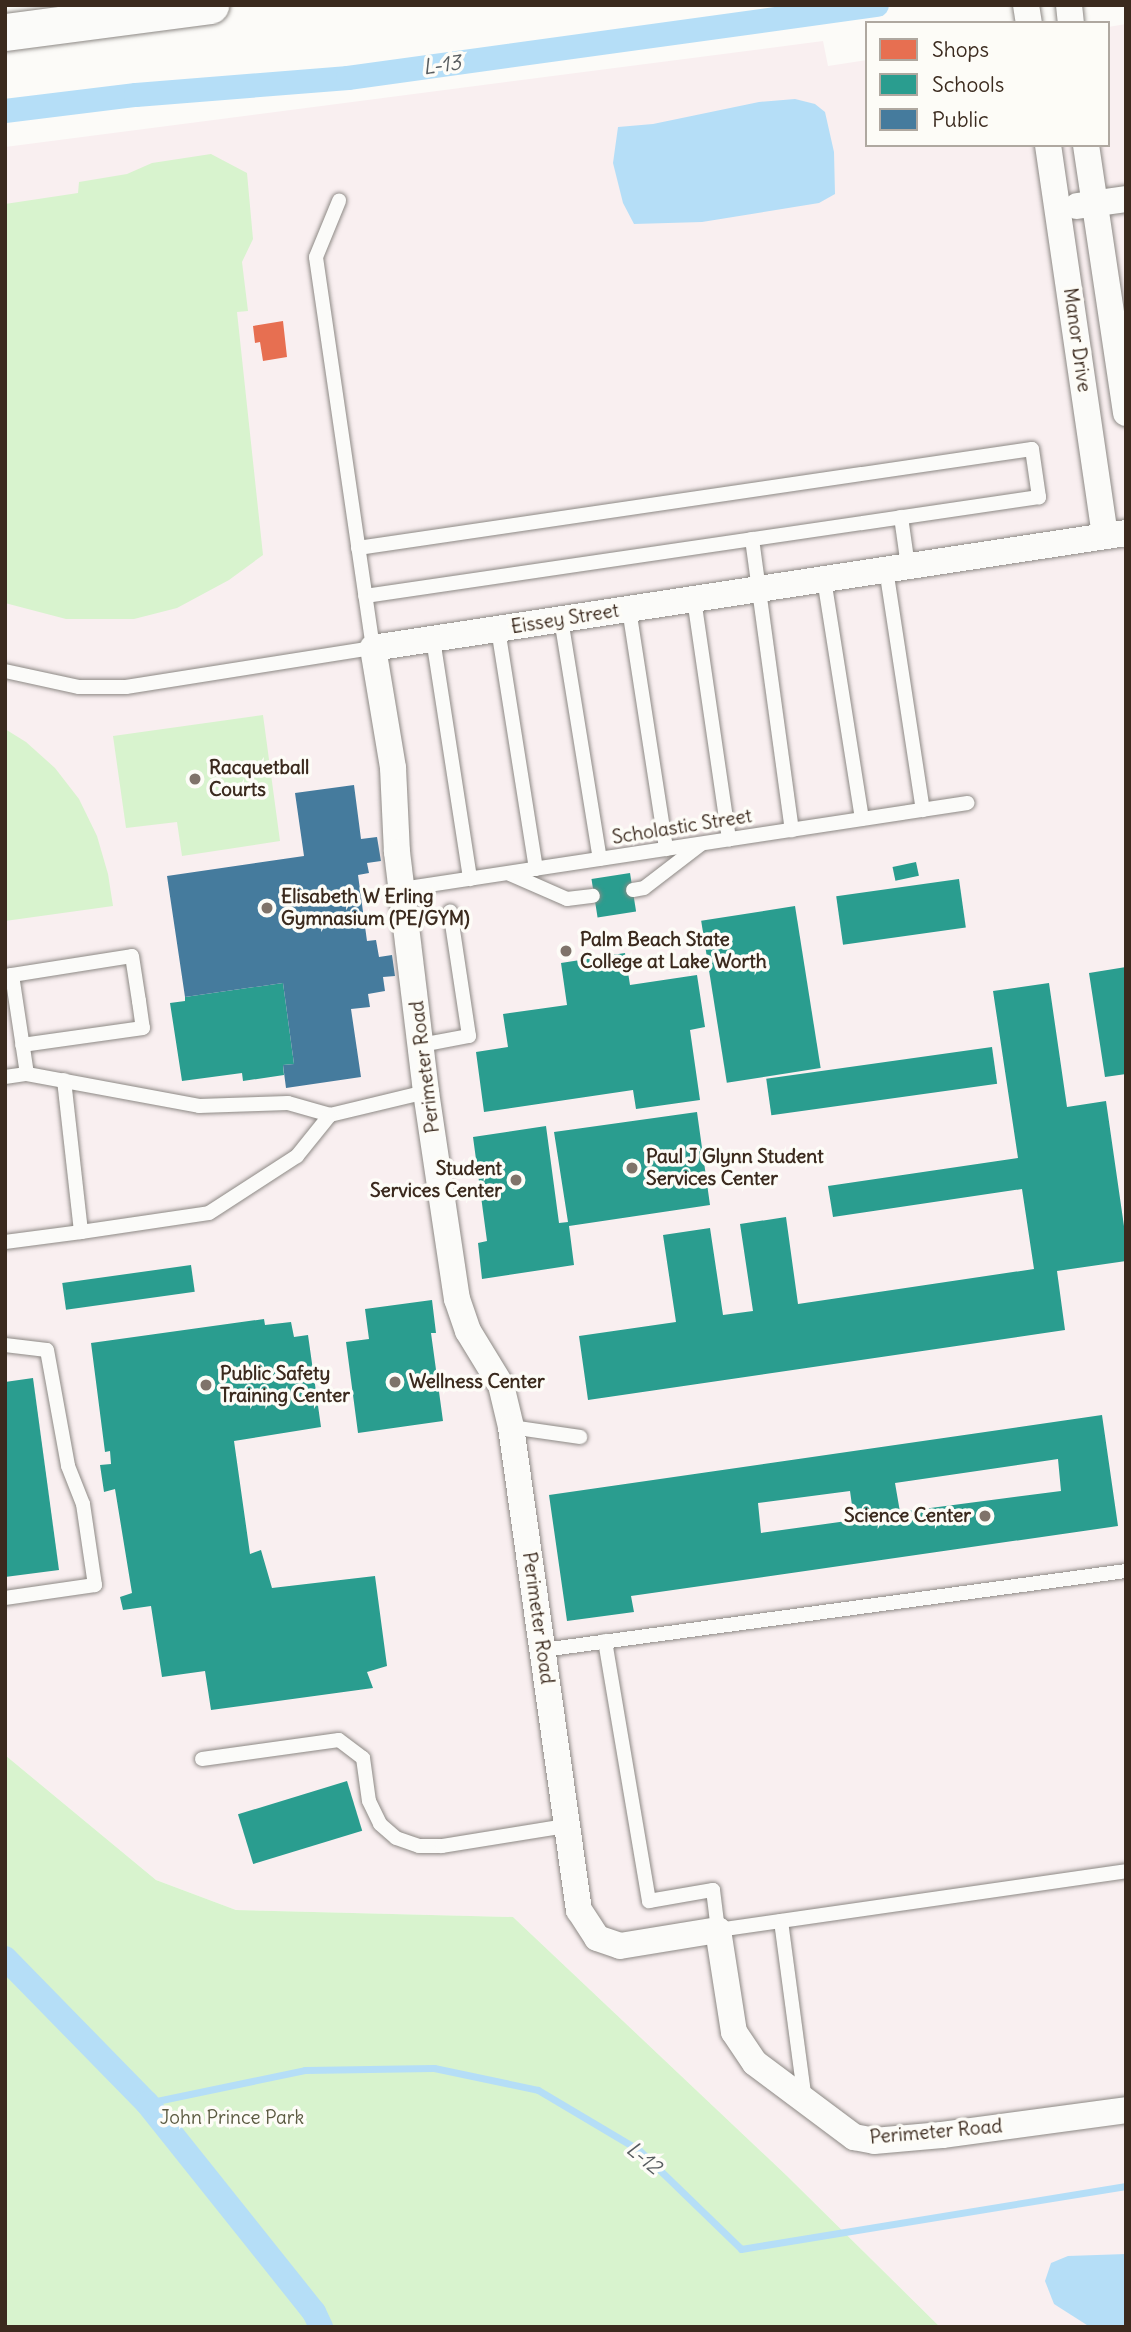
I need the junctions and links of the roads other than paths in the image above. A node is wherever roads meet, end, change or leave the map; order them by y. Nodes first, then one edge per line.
1 (210, 5) edge
2 (5, 32) edge
3 (1048, 147) edge
4 (1086, 147) edge
5 (1126, 199) edge
6 (339, 201) dead end
7 (1094, 204) junction
8 (1058, 209) junction
9 (1126, 413) edge
10 (901, 517) junction
11 (1115, 534) edge
12 (752, 540) junction
13 (358, 548) junction
14 (897, 568) junction
15 (824, 579) junction
16 (758, 589) junction
17 (365, 596) junction
18 (694, 599) junction
19 (629, 609) junction
20 (561, 619) junction
21 (498, 629) junction
22 (433, 639) junction
23 (373, 648) junction
24 (5, 671) edge
25 (967, 803) dead end
26 (923, 810) junction
27 (862, 819) junction
28 (792, 830) junction
29 (729, 839) junction
30 (702, 844) junction
31 (666, 849) junction
32 (600, 859) junction
33 (536, 869) junction
34 (509, 873) junction
35 (471, 879) junction
36 (402, 889) junction
37 (633, 890) dead end
38 (593, 896) dead end
39 (450, 911) dead end
40 (9, 976) edge
41 (22, 1045) junction
42 (421, 1045) junction
43 (27, 1074) junction
44 (5, 1077) edge
45 (64, 1080) junction
46 (426, 1092) junction
47 (330, 1115) junction
48 (81, 1231) junction
49 (5, 1241) edge
50 (5, 1345) edge
51 (511, 1427) junction
52 (580, 1437) dead end
53 (1126, 1571) edge
54 (5, 1598) edge
55 (605, 1642) junction
56 (543, 1650) junction
57 (202, 1759) dead end
58 (566, 1826) junction
59 (1126, 1871) edge
60 (781, 1921) junction
61 (718, 1930) junction
62 (805, 2101) junction
63 (1126, 2110) edge

1 - 2 street
3 - 8 street, Manor Drive
4 - 7 street, Manor Drive
5 - 7 street
6 - 13 lane
7 - 8 street
7 - 9 street, Manor Drive
8 - 11 street, Manor Drive
10 - 12 lane
10 - 13 lane
10 - 14 lane
11 - 14 street, Eissey Street
12 - 16 lane
12 - 17 lane
13 - 17 lane
14 - 15 street, Eissey Street
14 - 26 lane
15 - 16 street, Eissey Street
15 - 27 lane
16 - 18 street, Eissey Street
16 - 28 lane
17 - 23 lane
18 - 19 street, Eissey Street
18 - 29 lane
19 - 20 street, Eissey Street
19 - 31 lane
20 - 21 street, Eissey Street
20 - 32 lane
21 - 22 street, Eissey Street
21 - 33 lane
22 - 23 street, Eissey Street
22 - 35 lane
23 - 24 lane, Eissey Street
23 - 36 street, Perimeter Road
25 - 26 lane, Scholastic Street
26 - 27 lane, Scholastic Street
27 - 28 lane, Scholastic Street
28 - 29 lane, Scholastic Street
29 - 30 lane, Scholastic Street
30 - 31 lane, Scholastic Street
30 - 37 lane
31 - 32 lane, Scholastic Street
32 - 33 lane, Scholastic Street
33 - 34 lane, Scholastic Street
34 - 35 lane, Scholastic Street
34 - 38 lane
35 - 36 lane, Scholastic Street
36 - 42 street, Perimeter Road
39 - 42 lane
40 - 41 lane
40 - 41 lane
41 - 43 lane
42 - 46 street, Perimeter Road
43 - 44 lane
43 - 45 lane
45 - 47 lane
45 - 48 lane
46 - 47 lane
46 - 51 street, Perimeter Road
47 - 48 lane
48 - 49 lane
50 - 54 lane
51 - 52 lane
51 - 56 street, Perimeter Road
53 - 55 lane
55 - 56 lane
55 - 61 lane
56 - 58 street, Perimeter Road
57 - 58 lane
58 - 61 street, Perimeter Road
59 - 60 lane
60 - 61 lane
60 - 62 lane
61 - 62 street, Perimeter Road
62 - 63 street, Perimeter Road

